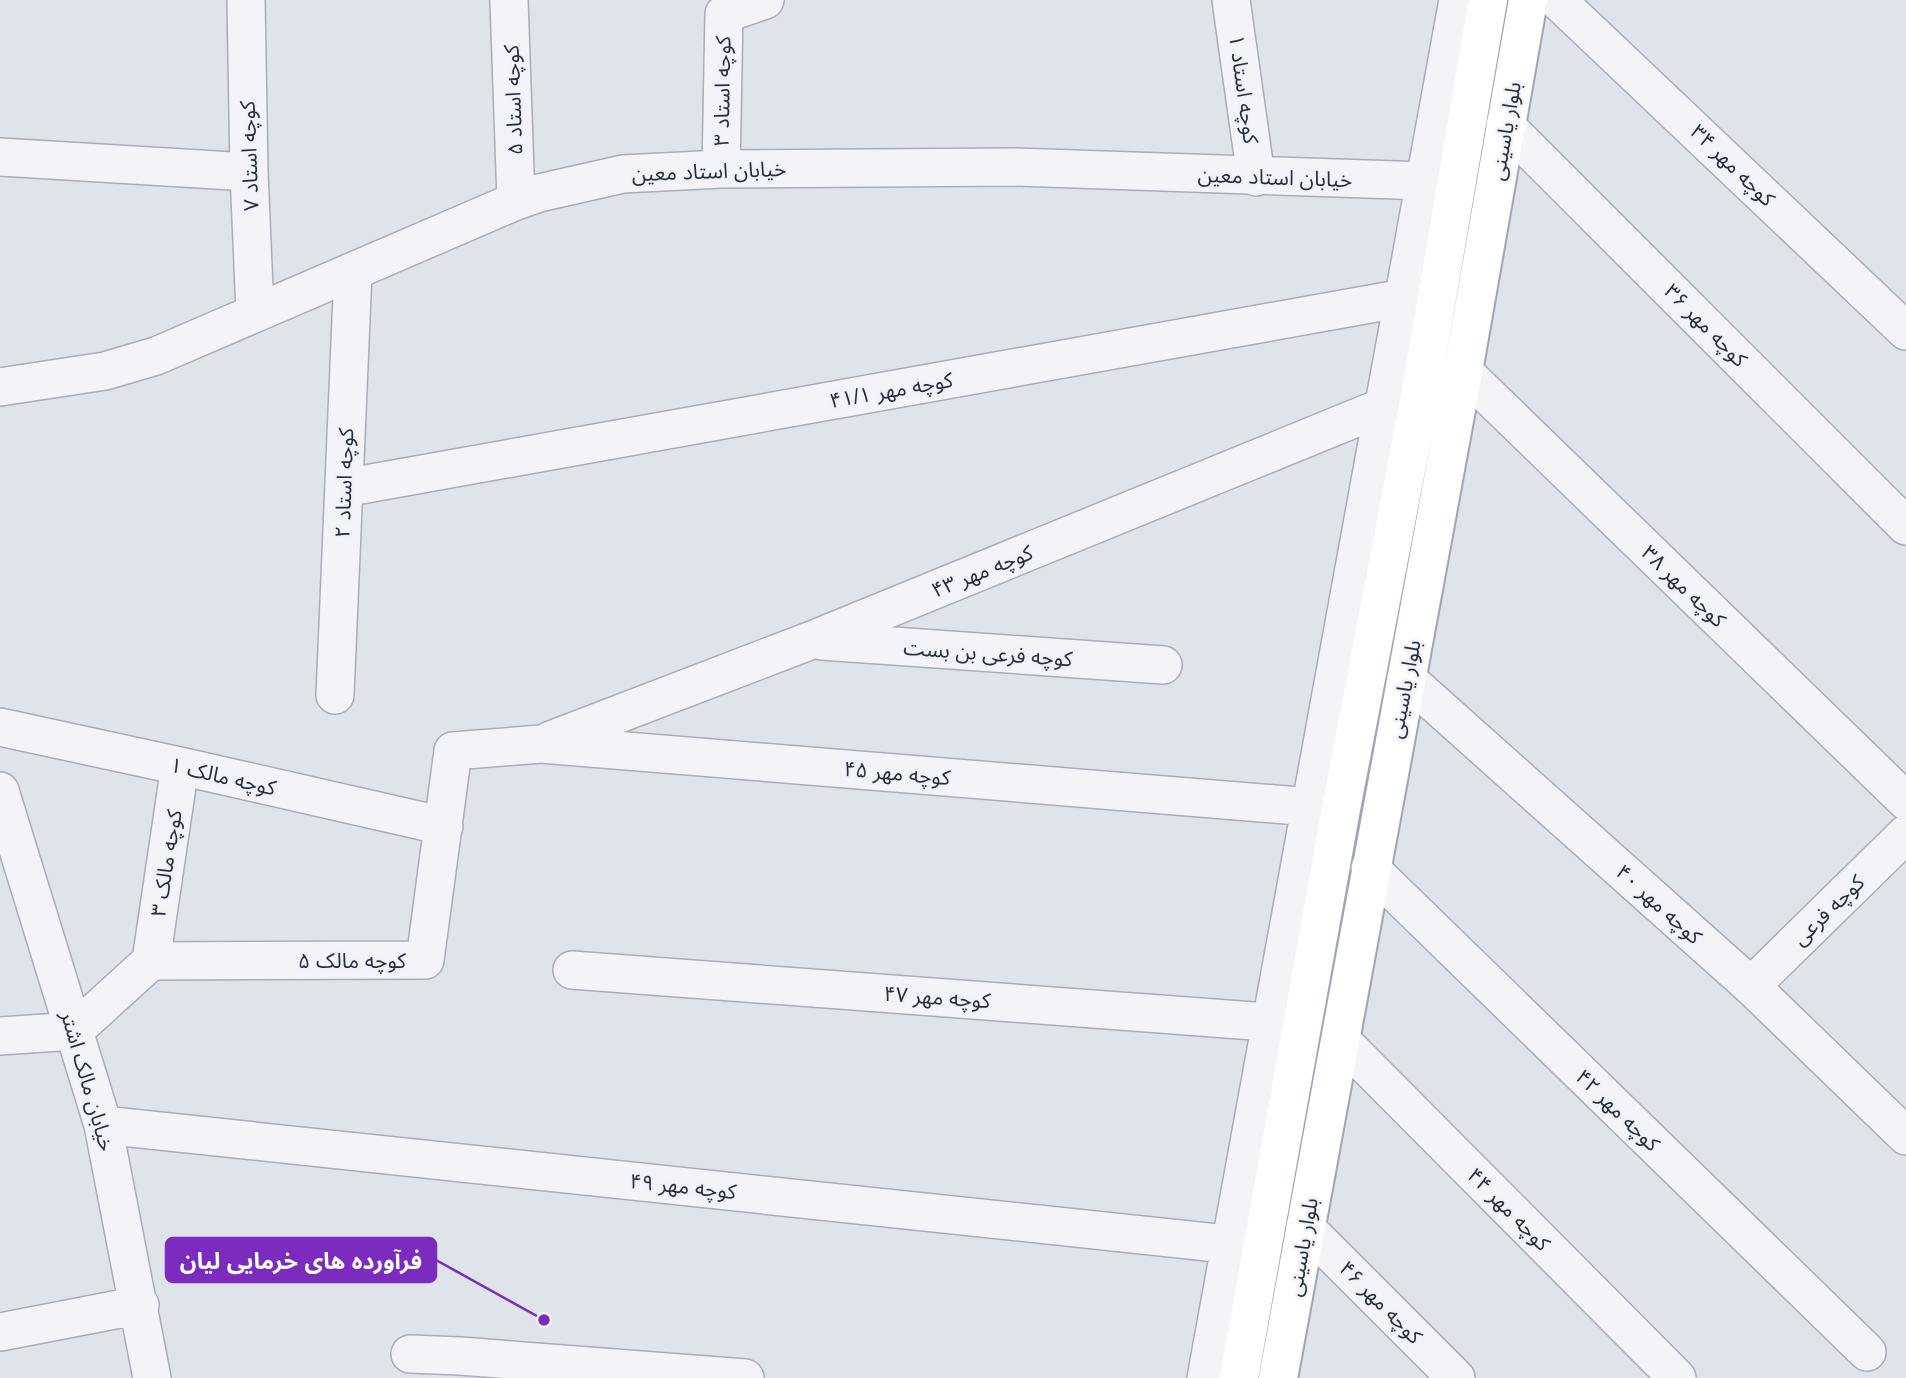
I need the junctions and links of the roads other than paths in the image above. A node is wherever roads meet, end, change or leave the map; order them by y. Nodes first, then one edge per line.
1 (246, 0) edge
2 (509, 0) edge
3 (765, 0) edge
4 (1231, 0) edge
5 (1458, 0) edge
6 (1488, 0) edge
7 (1528, 0) edge
8 (1557, 0) edge
9 (1506, 125) junction
10 (0, 157) edge
11 (721, 169) junction
12 (249, 172) junction
13 (1256, 177) junction
14 (1440, 182) junction
15 (516, 201) junction
16 (353, 272) junction
17 (1421, 295) junction
18 (255, 312) junction
19 (1906, 331) edge
20 (1463, 371) junction
21 (0, 387) edge
22 (1421, 391) junction
23 (1384, 407) junction
24 (344, 488) junction
25 (1906, 526) edge
26 (812, 640) junction
27 (1163, 666) dead end
28 (1406, 678) junction
29 (334, 695) dead end
30 (0, 727) edge
31 (541, 744) junction
32 (453, 751) joint
33 (180, 766) junction
34 (0, 790) edge
35 (1906, 801) edge
36 (1326, 808) junction
37 (444, 827) junction
38 (1906, 834) edge
39 (1370, 869) junction
40 (151, 961) junction
41 (572, 970) dead end
42 (1751, 986) junction
43 (1287, 1023) junction
44 (74, 1031) junction
45 (0, 1036) edge
46 (1341, 1040) junction
47 (103, 1125) junction
48 (1906, 1136) edge
49 (1306, 1227) junction
50 (1247, 1246) junction
51 (140, 1305) junction
52 (0, 1332) edge
53 (1867, 1352) dead end
54 (410, 1354) dead end
55 (460, 1367) edge
56 (152, 1378) edge
57 (745, 1378) edge
58 (1206, 1378) edge
59 (1239, 1378) edge
60 (1278, 1378) edge
61 (1456, 1378) edge
62 (1677, 1378) edge

1 - 12 street, کوچه استاد ۷
2 - 15 street, کوچه استاد ۵
3 - 11 street, کوچه استاد ۳
4 - 13 street, کوچه استاد ۱
5 - 14 street
6 - 14 main road, بلوار یاسینی
7 - 9 main road, بلوار یاسینی
8 - 19 street, کوچه مهر ۳۴
9 - 20 main road, بلوار یاسینی
9 - 25 street, کوچه مهر ۳۶
10 - 12 street
11 - 13 street, خیابان استاد معین
11 - 15 street, خیابان استاد معین
12 - 18 street, کوچه استاد ۷
13 - 14 street, خیابان استاد معین
14 - 17 main road, بلوار یاسینی
15 - 16 street, خیابان استاد معین
16 - 18 street, خیابان استاد معین
16 - 24 street, کوچه استاد ۲
17 - 22 main road, بلوار یاسینی
17 - 23 street
17 - 24 street, کوچه مهر ۴۱/۱
18 - 21 street, خیابان استاد معین
20 - 28 main road, بلوار یاسینی
20 - 35 street, کوچه مهر ۳۸
22 - 23 street, کوچه مهر ۴۳
22 - 36 main road, بلوار یاسینی
23 - 26 street, کوچه مهر ۴۳
23 - 36 street
24 - 29 street, کوچه استاد ۲
26 - 27 street, کوچه فرعی بن بست
26 - 31 street, کوچه مهر ۴۳
28 - 39 main road, بلوار یاسینی
28 - 42 street, کوچه مهر ۴۰
30 - 33 street, کوچه مالک ۱
31 - 32 street, کوچه مهر ۴۵
31 - 36 street, کوچه مهر ۴۵
32 - 37 street, کوچه مالک ۵
33 - 37 street, کوچه مالک ۱
33 - 40 street, کوچه مالک ۳
34 - 44 street, خیابان مالک اشتر
36 - 43 main road, بلوار یاسینی
37 - 40 street, کوچه مالک ۵
38 - 42 street, کوچه فرعی
39 - 46 main road, بلوار یاسینی
39 - 53 street, کوچه مهر ۴۲
40 - 44 street
41 - 43 street, کوچه مهر ۴۷
42 - 48 street, کوچه مهر ۴۰
43 - 50 main road, بلوار یاسینی
44 - 45 street
44 - 47 street, خیابان مالک اشتر
46 - 49 main road, بلوار یاسینی
46 - 62 street, کوچه مهر ۴۴
47 - 50 street, کوچه مهر ۴۹
47 - 51 street, خیابان مالک اشتر
49 - 60 main road, بلوار یاسینی
49 - 61 street, کوچه مهر ۴۶
50 - 58 street
50 - 59 main road, بلوار یاسینی
51 - 52 street
51 - 56 street, خیابان مالک اشتر
54 - 55 street
55 - 57 street

